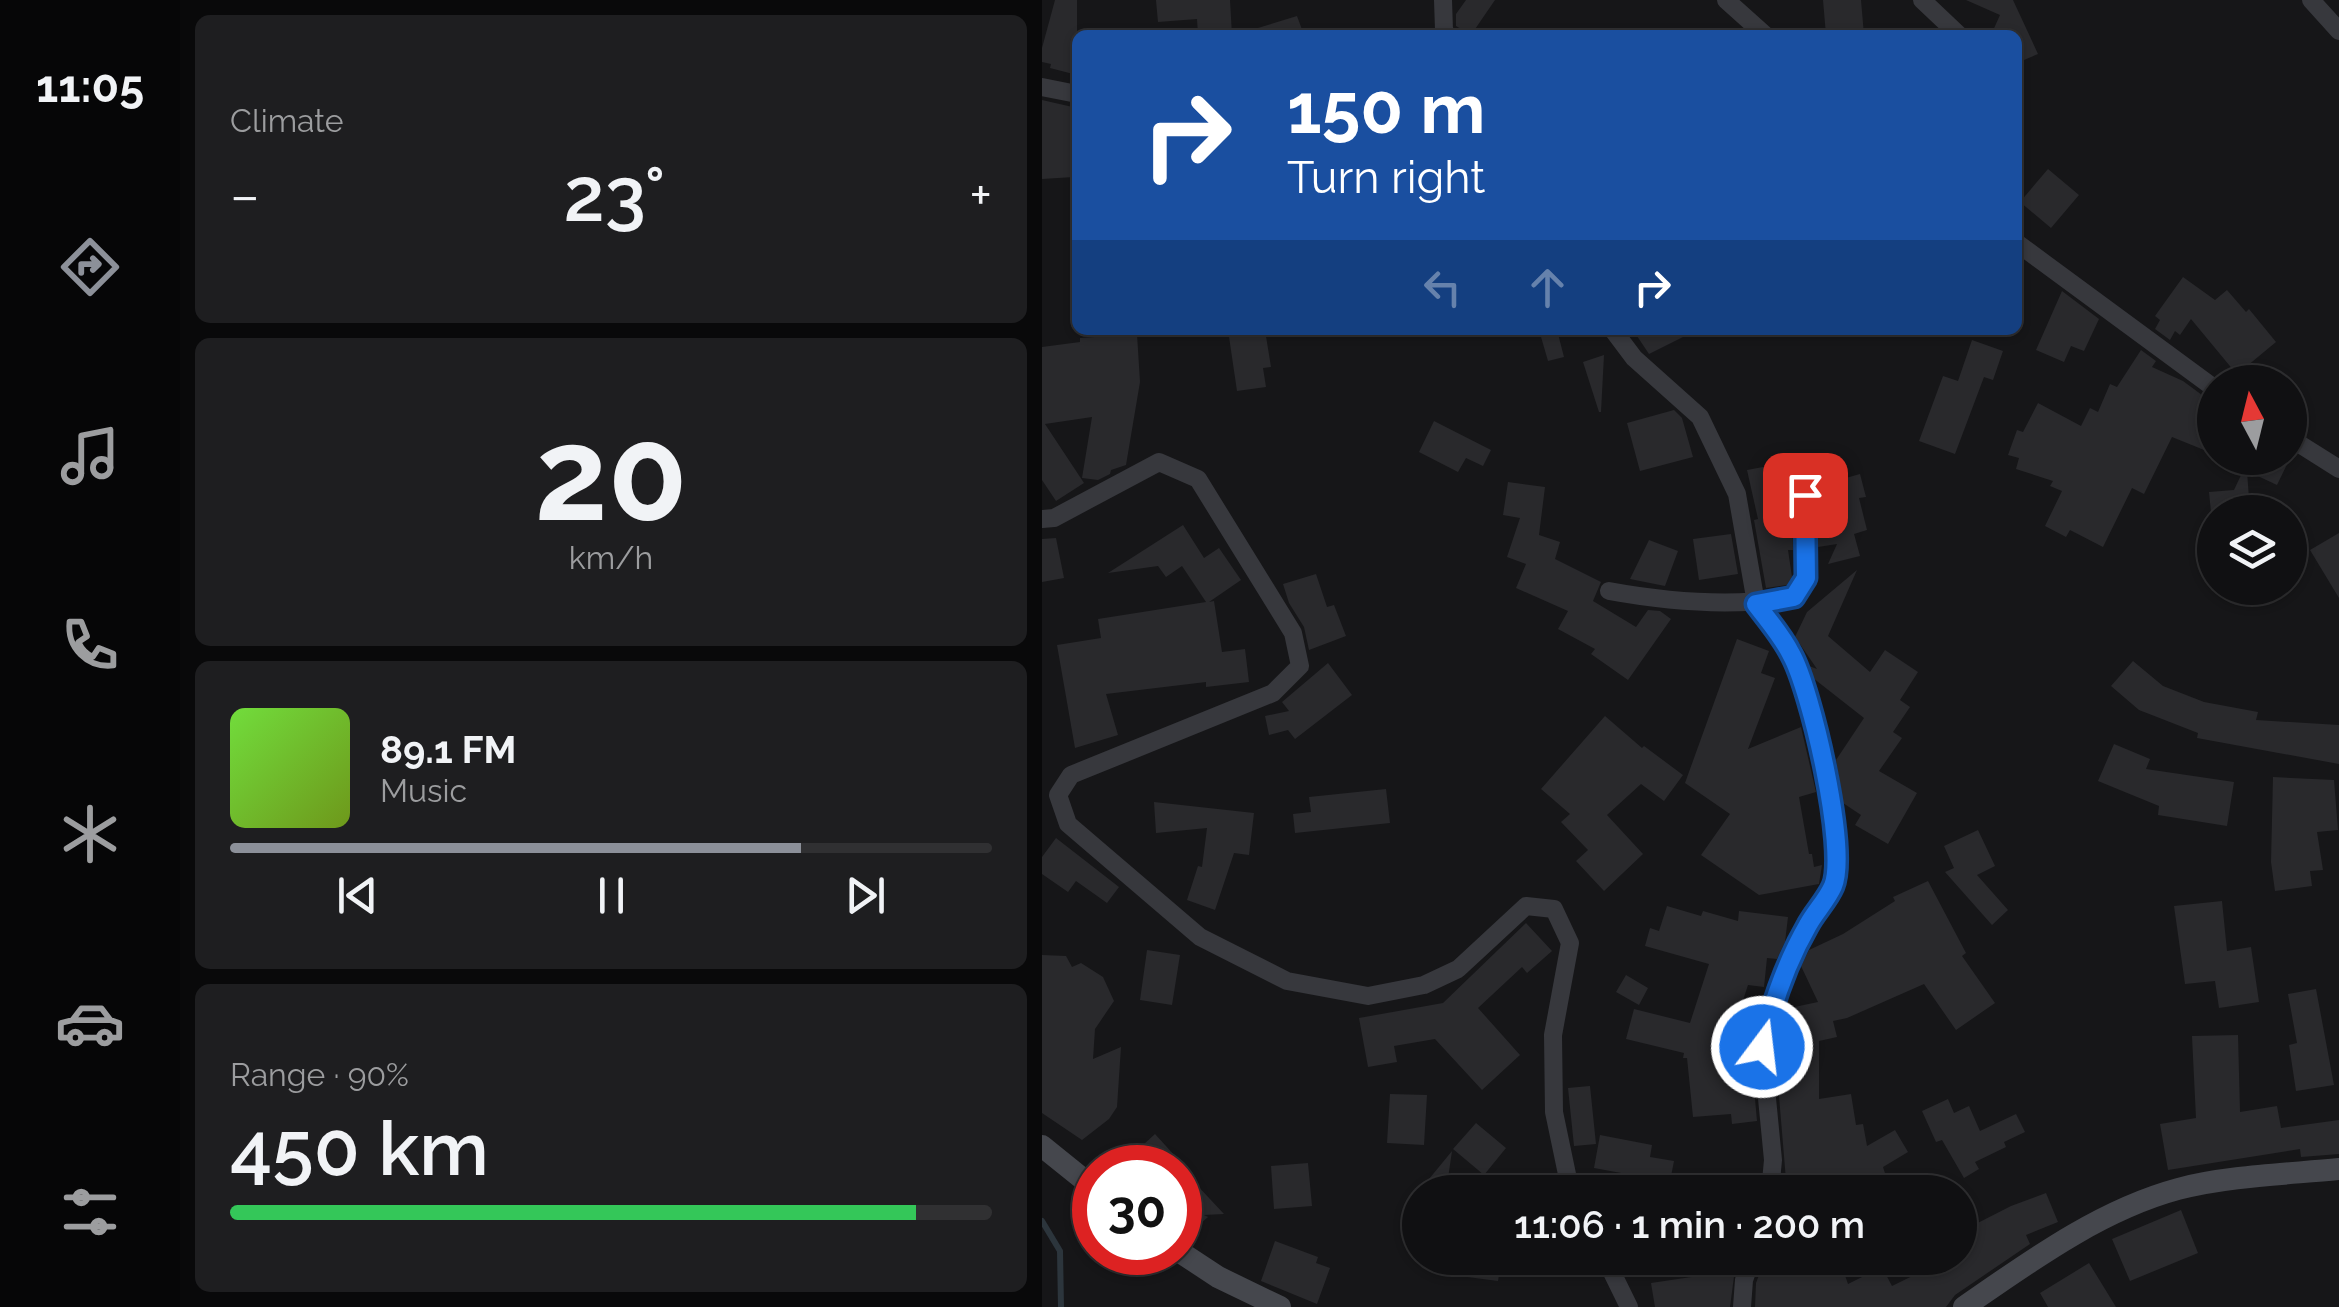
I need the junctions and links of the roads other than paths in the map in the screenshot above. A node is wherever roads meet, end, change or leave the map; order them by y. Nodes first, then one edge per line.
1 (1444, 0) edge
2 (1726, 0) edge
3 (1922, 0) edge
4 (2311, 0) edge
5 (1444, 30) edge
6 (1759, 30) edge
7 (1954, 30) edge
8 (2338, 31) edge
9 (1042, 86) edge
10 (1072, 93) edge
11 (2022, 247) edge
12 (1617, 335) edge
13 (2197, 375) edge
14 (2307, 449) edge
15 (2338, 469) edge
16 (1805, 495) dead end
17 (1042, 519) edge
18 (1609, 591) dead end
19 (1756, 604) junction
20 (1042, 1146) edge
21 (2338, 1169) edge
22 (1072, 1170) edge
23 (1567, 1175) edge
24 (1772, 1175) edge
25 (1202, 1266) edge
26 (1613, 1275) edge
27 (1746, 1275) edge
28 (1280, 1307) edge
29 (1629, 1307) edge
30 (1742, 1307) edge
31 (1964, 1307) edge

1 - 5 street
2 - 6 street
3 - 7 street
4 - 8 street
9 - 10 street
11 - 13 street
12 - 19 street
14 - 15 street
16 - 19 street
17 - 23 street
18 - 19 street
19 - 24 street
20 - 22 street
21 - 31 street
25 - 28 street
26 - 29 street
27 - 30 street

